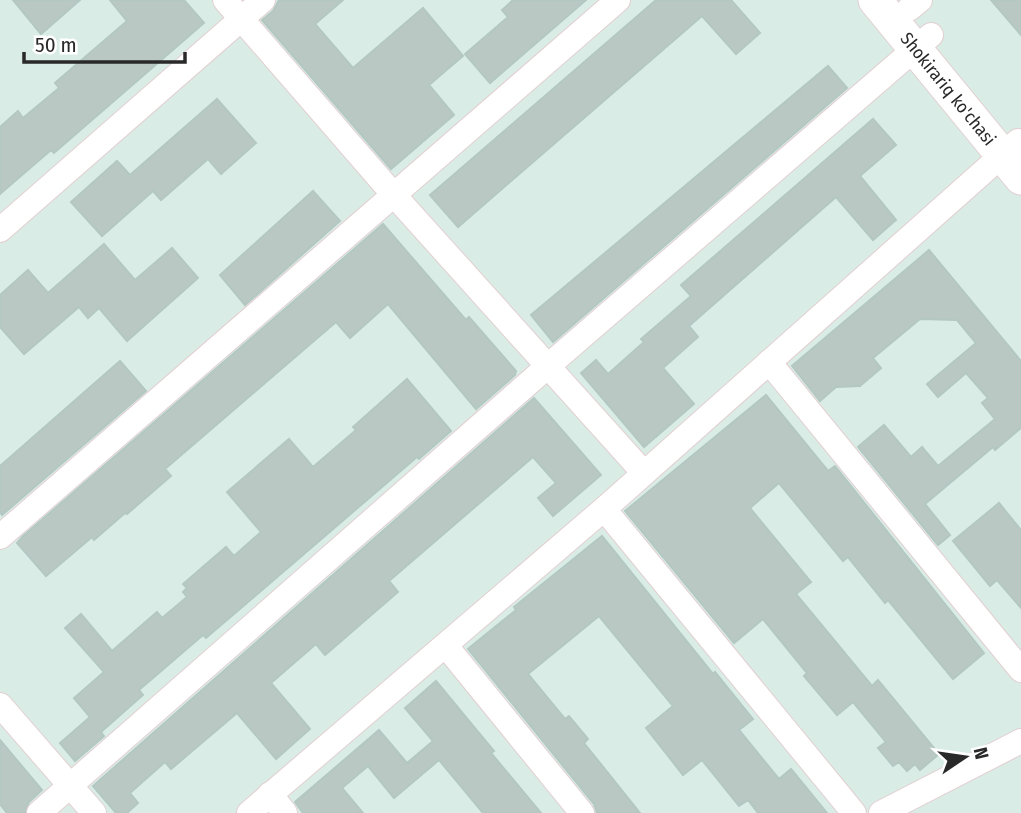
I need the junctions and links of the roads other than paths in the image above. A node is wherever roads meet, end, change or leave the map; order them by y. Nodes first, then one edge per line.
1 (225, 0) edge
2 (263, 0) edge
3 (618, 0) edge
4 (875, 0) edge
5 (910, 3) edge
6 (241, 19) junction
7 (923, 42) junction
8 (1015, 155) edge
9 (393, 194) junction
10 (0, 230) edge
11 (769, 362) junction
12 (548, 366) junction
13 (644, 473) junction
14 (604, 509) junction
15 (0, 537) edge
16 (446, 646) junction
17 (1021, 670) edge
18 (0, 705) edge
19 (1021, 741) edge
20 (70, 786) junction
21 (277, 804) edge
22 (39, 813) edge
23 (93, 813) edge
24 (249, 813) edge
25 (582, 813) edge
26 (854, 813) edge
27 (881, 813) edge

1 - 6 street
2 - 6 street
3 - 9 street
4 - 7 main road, Shokirariq ko'chasi
5 - 7 main road, Shokirariq ko'chasi
6 - 9 street
6 - 10 street
7 - 8 main road, Shokirariq ko'chasi
7 - 12 street
8 - 11 street
9 - 12 street
9 - 15 street
11 - 13 street
11 - 17 street
12 - 13 street
12 - 20 street
13 - 14 street
14 - 16 street
14 - 26 street
16 - 21 street
16 - 25 street
18 - 20 street
19 - 27 street
20 - 22 street
20 - 23 street
21 - 24 street

